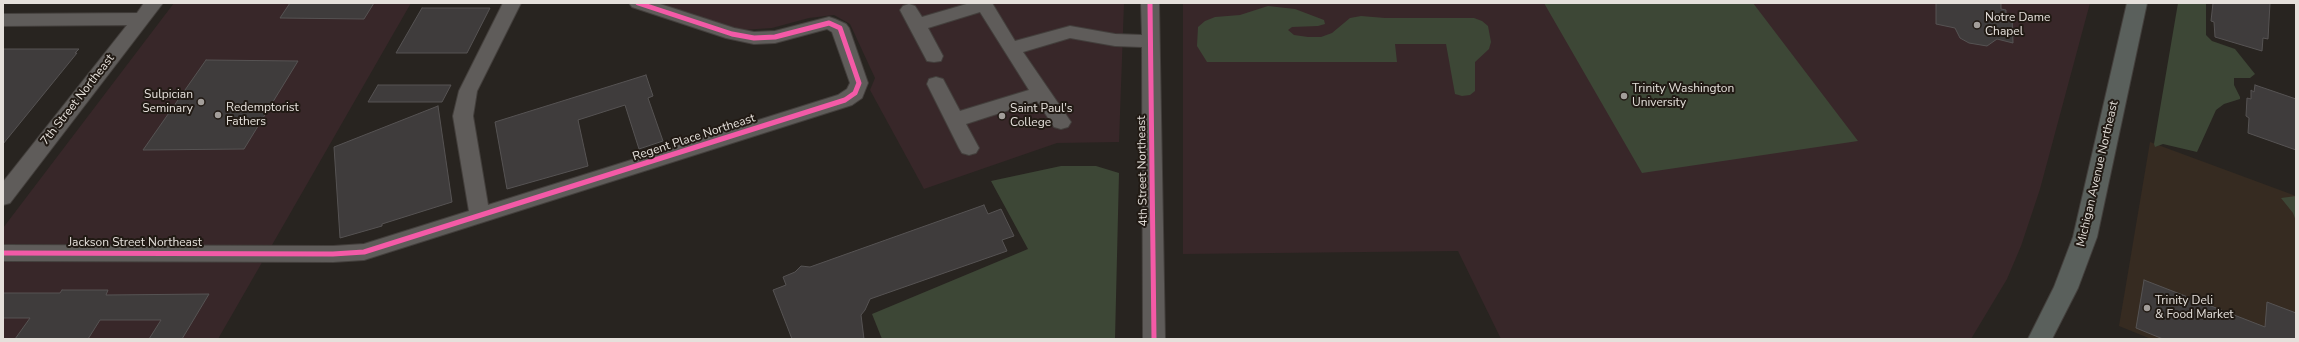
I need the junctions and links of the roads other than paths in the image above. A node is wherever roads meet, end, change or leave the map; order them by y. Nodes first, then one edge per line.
1 (154, 3) edge
2 (512, 3) edge
3 (638, 3) edge
4 (1150, 3) edge
5 (2137, 3) edge
6 (984, 4) edge
7 (142, 19) junction
8 (3, 20) edge
9 (1150, 41) junction
10 (1011, 48) junction
11 (934, 56) dead end
12 (936, 84) dead end
13 (1041, 93) junction
14 (955, 120) junction
15 (1061, 122) dead end
16 (969, 148) dead end
17 (3, 197) edge
18 (480, 216) junction
19 (3, 253) edge
20 (267, 253) joint
21 (1154, 339) edge
22 (2040, 339) edge

1 - 7 street, 7th Street Northeast
2 - 18 street
3 - 18 street, Regent Place Northeast
4 - 9 street, 4th Street Northeast
5 - 22 main road, Michigan Avenue Northeast
6 - 10 street
6 - 11 street
7 - 8 street
7 - 17 street, 7th Street Northeast
9 - 10 street
9 - 21 street, 4th Street Northeast
10 - 13 street
12 - 14 street
13 - 14 street
13 - 15 street
14 - 16 street
18 - 20 street, Regent Place Northeast
19 - 20 street, Jackson Street Northeast

